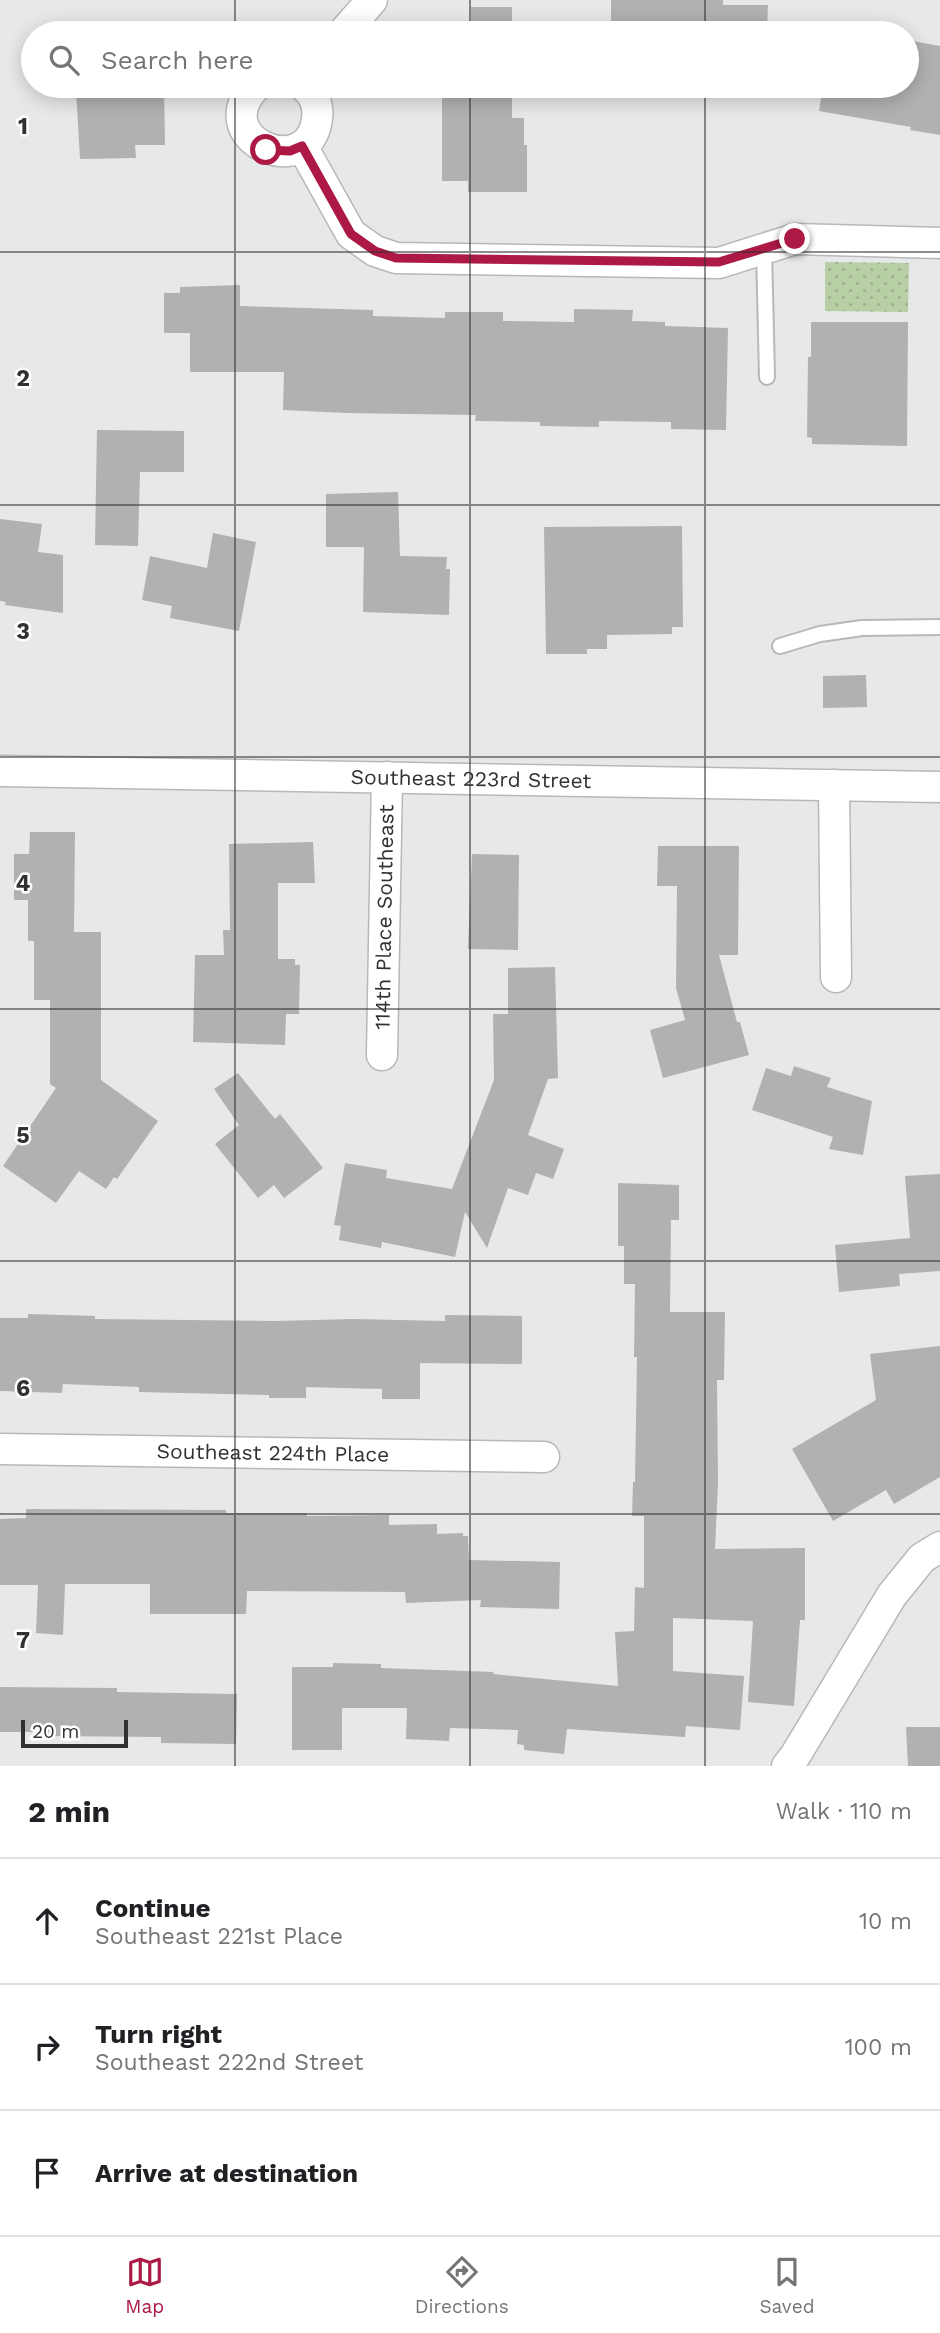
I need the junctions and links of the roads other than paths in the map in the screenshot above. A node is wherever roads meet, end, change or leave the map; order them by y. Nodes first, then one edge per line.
1 (372, 0) edge
2 (354, 21) edge
3 (246, 98) edge
4 (314, 98) edge
5 (302, 146) junction
6 (940, 243) edge
7 (764, 249) junction
8 (767, 377) dead end
9 (940, 626) edge
10 (780, 646) dead end
11 (0, 771) edge
12 (387, 777) junction
13 (834, 785) junction
14 (940, 787) edge
15 (836, 977) dead end
16 (382, 1055) dead end
17 (0, 1449) edge
18 (544, 1457) dead end
19 (940, 1548) edge
20 (787, 1766) edge

1 - 2 street
3 - 5 street
4 - 5 street
5 - 7 street
6 - 7 street
7 - 8 lane
9 - 10 lane
11 - 12 street, Southeast 223rd Street
12 - 13 street, Southeast 223rd Street
12 - 16 street, 114th Place Southeast
13 - 14 street, Southeast 223rd Street
13 - 15 street
17 - 18 street, Southeast 224th Place
19 - 20 street

